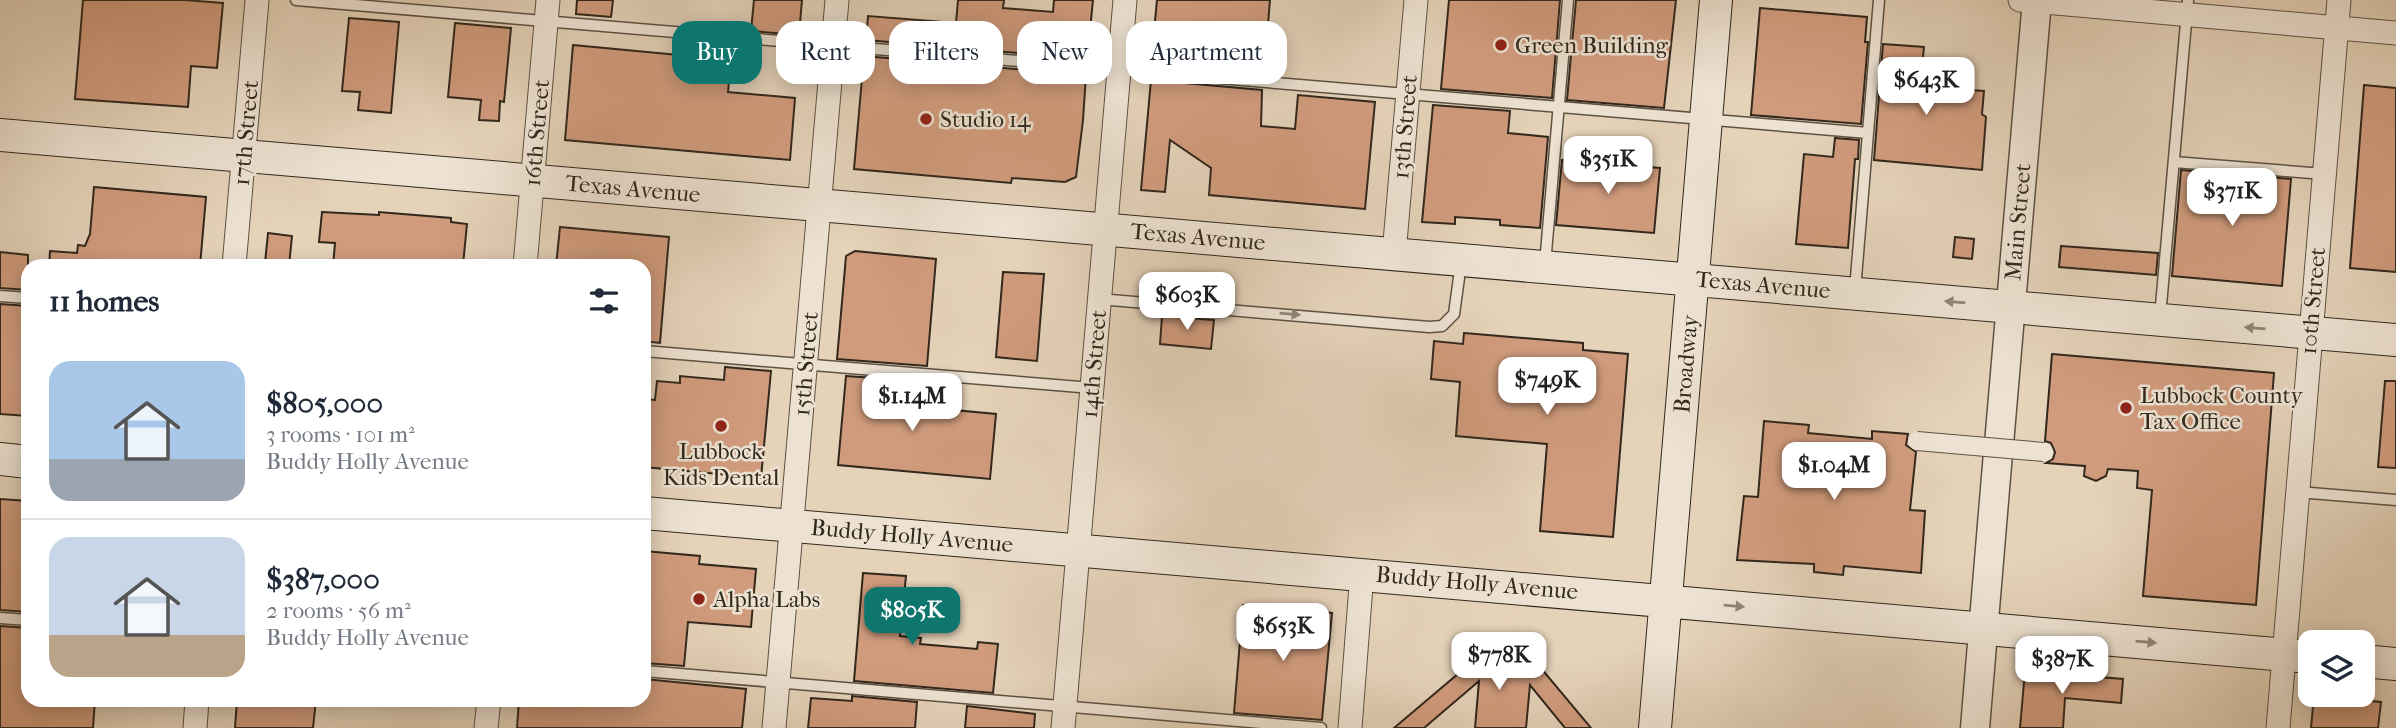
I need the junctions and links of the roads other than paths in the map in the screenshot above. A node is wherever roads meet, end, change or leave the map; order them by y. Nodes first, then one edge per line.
1 (257, 0) edge
2 (296, 0) edge
3 (837, 0) edge
4 (1125, 0) edge
5 (1416, 0) edge
6 (1568, 0) edge
7 (1717, 0) edge
8 (1879, 0) edge
9 (2339, 0) edge
10 (2031, 1) edge
11 (2187, 7) edge
12 (547, 11) edge
13 (836, 21) edge
14 (2337, 28) junction
15 (2396, 33) edge
16 (776, 39) edge
17 (875, 49) edge
18 (1119, 68) junction
19 (831, 84) edge
20 (1408, 92) junction
21 (1559, 106) junction
22 (1706, 119) junction
23 (1868, 133) junction
24 (0, 135) edge
25 (244, 155) junction
26 (2174, 162) junction
27 (2324, 174) junction
28 (533, 180) junction
29 (820, 205) junction
30 (1105, 229) junction
31 (1394, 254) junction
32 (235, 259) edge
33 (526, 259) edge
34 (1462, 260) junction
35 (1545, 267) junction
36 (1693, 280) junction
37 (1855, 293) junction
38 (0, 296) edge
39 (21, 298) edge
40 (1099, 299) junction
41 (2011, 307) junction
42 (2160, 319) junction
43 (2311, 332) junction
44 (2396, 340) edge
45 (651, 352) edge
46 (806, 365) junction
47 (1092, 388) junction
48 (1917, 441) dead end
49 (2043, 452) dead end
50 (0, 459) edge
51 (21, 461) edge
52 (2298, 492) junction
53 (2396, 500) edge
54 (651, 514) edge
55 (792, 526) junction
56 (1078, 549) junction
57 (1363, 573) junction
58 (1666, 600) junction
59 (0, 618) edge
60 (21, 620) edge
61 (1983, 628) junction
62 (2297, 655) edge
63 (2375, 662) edge
64 (2396, 664) edge
65 (651, 672) edge
66 (778, 682) junction
67 (196, 707) edge
68 (488, 707) edge
69 (1064, 717) edge
70 (195, 728) edge
71 (486, 728) edge
72 (774, 728) edge
73 (1321, 728) edge
74 (1350, 728) edge
75 (1655, 728) edge
76 (1975, 728) edge
77 (2277, 728) edge

1 - 25 street, 17th Street
2 - 12 lane
3 - 13 street, 15th Street
4 - 18 street, 14th Street
5 - 20 street, 13th Street
6 - 21 lane
7 - 22 main road, Broadway
8 - 23 lane
9 - 14 street, 10th Street
10 - 11 street
10 - 41 street, Main Street
11 - 14 street
11 - 26 lane
12 - 16 lane
12 - 28 street, 16th Street
14 - 15 street
14 - 27 street, 10th Street
17 - 18 lane
18 - 20 lane
18 - 30 street, 14th Street
19 - 29 street, 15th Street
20 - 21 lane
20 - 31 street, 13th Street
21 - 22 lane
21 - 35 lane
22 - 23 lane
22 - 36 main road, Broadway
23 - 37 lane
24 - 25 main road, Texas Avenue
25 - 28 main road, Texas Avenue
25 - 32 street, 17th Street
26 - 27 lane
26 - 42 lane
27 - 43 street, 10th Street
28 - 29 main road, Texas Avenue
28 - 33 street, 16th Street
29 - 30 main road, Texas Avenue
29 - 46 street, 15th Street
30 - 31 main road, Texas Avenue
30 - 40 street, 14th Street
31 - 34 main road, Texas Avenue
34 - 35 main road, Texas Avenue
40 -> 34 lane
35 - 36 main road, Texas Avenue
36 - 37 main road, Texas Avenue
36 - 58 main road, Broadway
41 -> 37 main road, Texas Avenue
38 - 39 lane
40 - 47 street, 14th Street
41 - 42 main road, Texas Avenue
41 - 61 street, Main Street
43 -> 42 main road, Texas Avenue
43 - 44 main road, Texas Avenue
43 - 52 street, 10th Street
45 - 46 lane
46 - 47 lane
46 - 55 street, 15th Street
47 - 56 street, 14th Street
48 - 49 street, bridge
50 - 51 main road
52 - 53 lane
52 - 62 street, 10th Street
54 - 55 main road, Buddy Holly Avenue
55 - 56 main road, Buddy Holly Avenue
55 - 66 street, 15th Street
56 - 57 main road, Buddy Holly Avenue
56 - 69 street, 14th Street
57 - 58 main road, Buddy Holly Avenue
57 - 74 street
58 -> 61 main road, Buddy Holly Avenue
58 - 75 main road, Broadway
59 - 60 lane
61 -> 62 main road, Buddy Holly Avenue
61 - 76 street, Main Street
62 - 77 street, 10th Street
63 - 64 main road
65 - 66 lane
66 - 69 lane
66 - 72 street, 15th Street
67 - 70 street
68 - 71 street
69 - 73 lane

